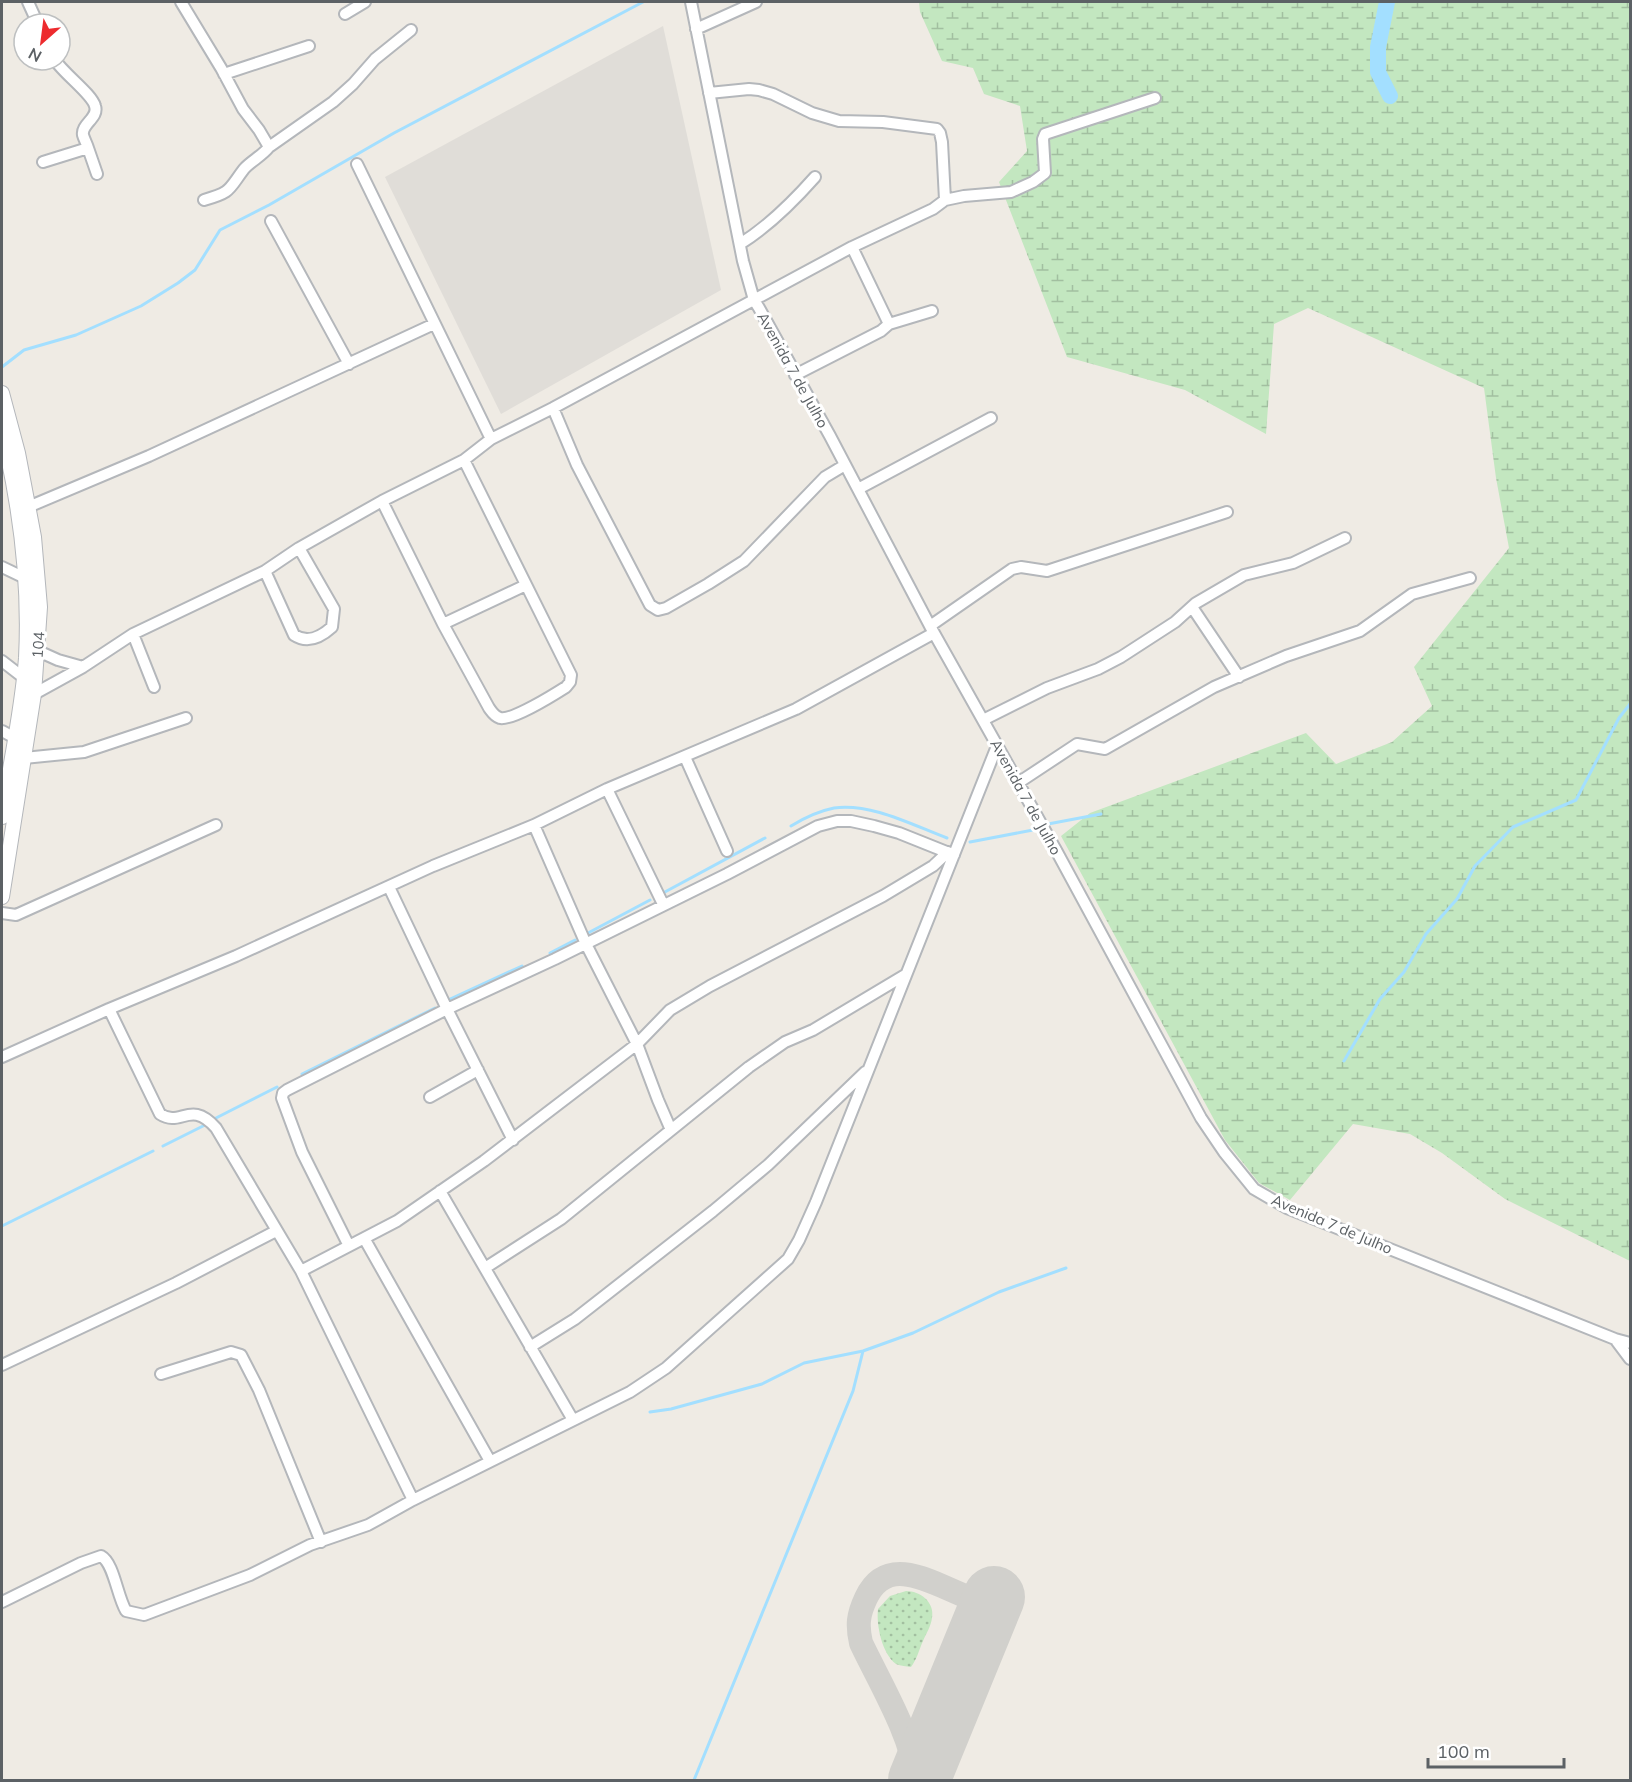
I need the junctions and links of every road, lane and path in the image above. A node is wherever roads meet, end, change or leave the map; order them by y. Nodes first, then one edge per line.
1 (181, 2) edge
2 (365, 2) edge
3 (691, 2) edge
4 (756, 2) edge
5 (345, 14) dead end
6 (696, 29) junction
7 (411, 30) dead end
8 (309, 46) dead end
9 (66, 72) edge
10 (224, 74) junction
11 (710, 93) junction
12 (1155, 98) dead end
13 (269, 147) junction
14 (88, 148) junction
15 (44, 162) dead end
16 (357, 164) dead end
17 (97, 174) dead end
18 (814, 177) dead end
19 (204, 200) dead end
20 (945, 200) junction
21 (271, 221) dead end
22 (740, 244) junction
23 (852, 247) junction
24 (754, 300) junction
25 (932, 311) dead end
26 (434, 324) junction
27 (889, 324) junction
28 (349, 363) junction
29 (795, 375) junction
30 (2, 393) edge
31 (553, 408) junction
32 (991, 418) dead end
33 (2, 431) edge
34 (491, 439) junction
35 (5, 457) edge
36 (464, 460) junction
37 (845, 465) junction
38 (858, 489) junction
39 (382, 501) junction
40 (23, 508) junction
41 (1227, 512) dead end
42 (1345, 538) dead end
43 (299, 548) junction
44 (2, 567) edge
45 (265, 571) junction
46 (25, 578) junction
47 (1470, 578) dead end
48 (526, 585) junction
49 (1192, 607) junction
50 (443, 624) junction
51 (932, 629) junction
52 (133, 634) junction
53 (38, 651) junction
54 (2, 661) edge
55 (83, 667) junction
56 (1239, 677) junction
57 (24, 678) junction
58 (154, 687) dead end
59 (28, 693) junction
60 (186, 718) dead end
61 (983, 720) junction
62 (2, 731) edge
63 (15, 738) junction
64 (998, 746) junction
65 (685, 756) junction
66 (24, 758) junction
67 (1018, 783) junction
68 (607, 789) junction
69 (2, 817) edge
70 (216, 825) dead end
71 (534, 825) junction
72 (727, 850) dead end
73 (951, 853) junction
74 (389, 886) junction
75 (2, 897) edge
76 (663, 904) junction
77 (2, 913) edge
78 (586, 944) junction
79 (905, 975) junction
80 (109, 1009) junction
81 (447, 1009) junction
82 (637, 1044) junction
83 (2, 1057) edge
84 (867, 1069) junction
85 (478, 1070) junction
86 (430, 1097) dead end
87 (671, 1130) junction
88 (513, 1140) junction
89 (440, 1191) junction
90 (276, 1231) junction
91 (364, 1238) junction
92 (349, 1246) junction
93 (485, 1268) junction
94 (301, 1271) junction
95 (1615, 1338) junction
96 (1630, 1343) edge
97 (530, 1347) junction
98 (1630, 1359) edge
99 (2, 1365) edge
100 (161, 1374) dead end
101 (573, 1420) junction
102 (490, 1461) junction
103 (413, 1500) junction
104 (321, 1542) junction
105 (2, 1602) edge

1 - 10 street
2 - 5 street
3 - 6 street, Avenida 7 de Julho
4 - 6 street
6 - 11 street, Avenida 7 de Julho
7 - 13 street
8 - 10 street
9 - 14 street
10 - 13 street
11 - 20 street
11 - 22 street, Avenida 7 de Julho
12 - 20 street
13 - 19 street
14 - 15 street
14 - 17 street
16 - 26 street
18 - 22 street
20 - 23 street
21 - 28 street
22 - 24 street, Avenida 7 de Julho
23 - 24 street
23 - 27 street
24 - 29 street, Avenida 7 de Julho
24 - 31 street
25 - 27 street
26 - 28 street
26 - 34 street
27 - 29 street
28 - 40 street
29 - 37 street, Avenida 7 de Julho
30 - 40 street, 104
31 - 34 street
31 - 37 street
32 - 38 street
33 - 35 street
34 - 36 street
35 - 40 street
36 - 39 street
36 - 48 street
37 - 38 street, Avenida 7 de Julho
38 - 51 street, Avenida 7 de Julho
39 - 43 street
39 - 50 street
40 - 46 street
40 - 53 street, 104
41 - 51 street
42 - 49 street
43 - 45 street
43 - 45 street
44 - 46 street
45 - 52 street
46 - 57 street
47 - 56 street
48 - 50 street
48 - 50 street
49 - 56 street
49 - 61 street
51 - 61 street, Avenida 7 de Julho
51 - 65 street
52 - 55 street
52 - 58 street
53 - 55 street
53 - 59 street, 104
54 - 57 street
55 - 59 street
56 - 67 street
57 - 59 street
59 - 63 street
59 - 66 street, 104
60 - 66 street
61 - 64 street, Avenida 7 de Julho
62 - 63 street
63 - 69 street
64 - 67 street, Avenida 7 de Julho
64 - 73 street
65 - 68 street
65 - 72 street
66 - 75 street, 104
67 - 95 street, Avenida 7 de Julho
68 - 71 street
68 - 76 street
70 - 77 street
71 - 74 street
71 - 78 street
73 - 76 street
73 - 79 street
73 - 82 street
74 - 80 street
74 - 81 street
76 - 78 street
78 - 81 street
78 - 82 street
79 - 84 street
79 - 87 street
80 - 83 street
80 - 90 street
81 - 85 street
81 - 92 street
82 - 87 street
82 - 88 street
84 - 97 street
84 - 101 street
85 - 86 street
85 - 88 street
87 - 93 street
88 - 89 street
89 - 91 street
89 - 93 street
90 - 94 street
90 - 99 street
91 - 92 street
91 - 102 street
92 - 94 street
93 - 97 street
94 - 103 street
95 - 96 street, Avenida 7 de Julho
95 - 98 street
97 - 101 street
100 - 104 street
101 - 102 street
102 - 103 street
103 - 104 street
104 - 105 street

